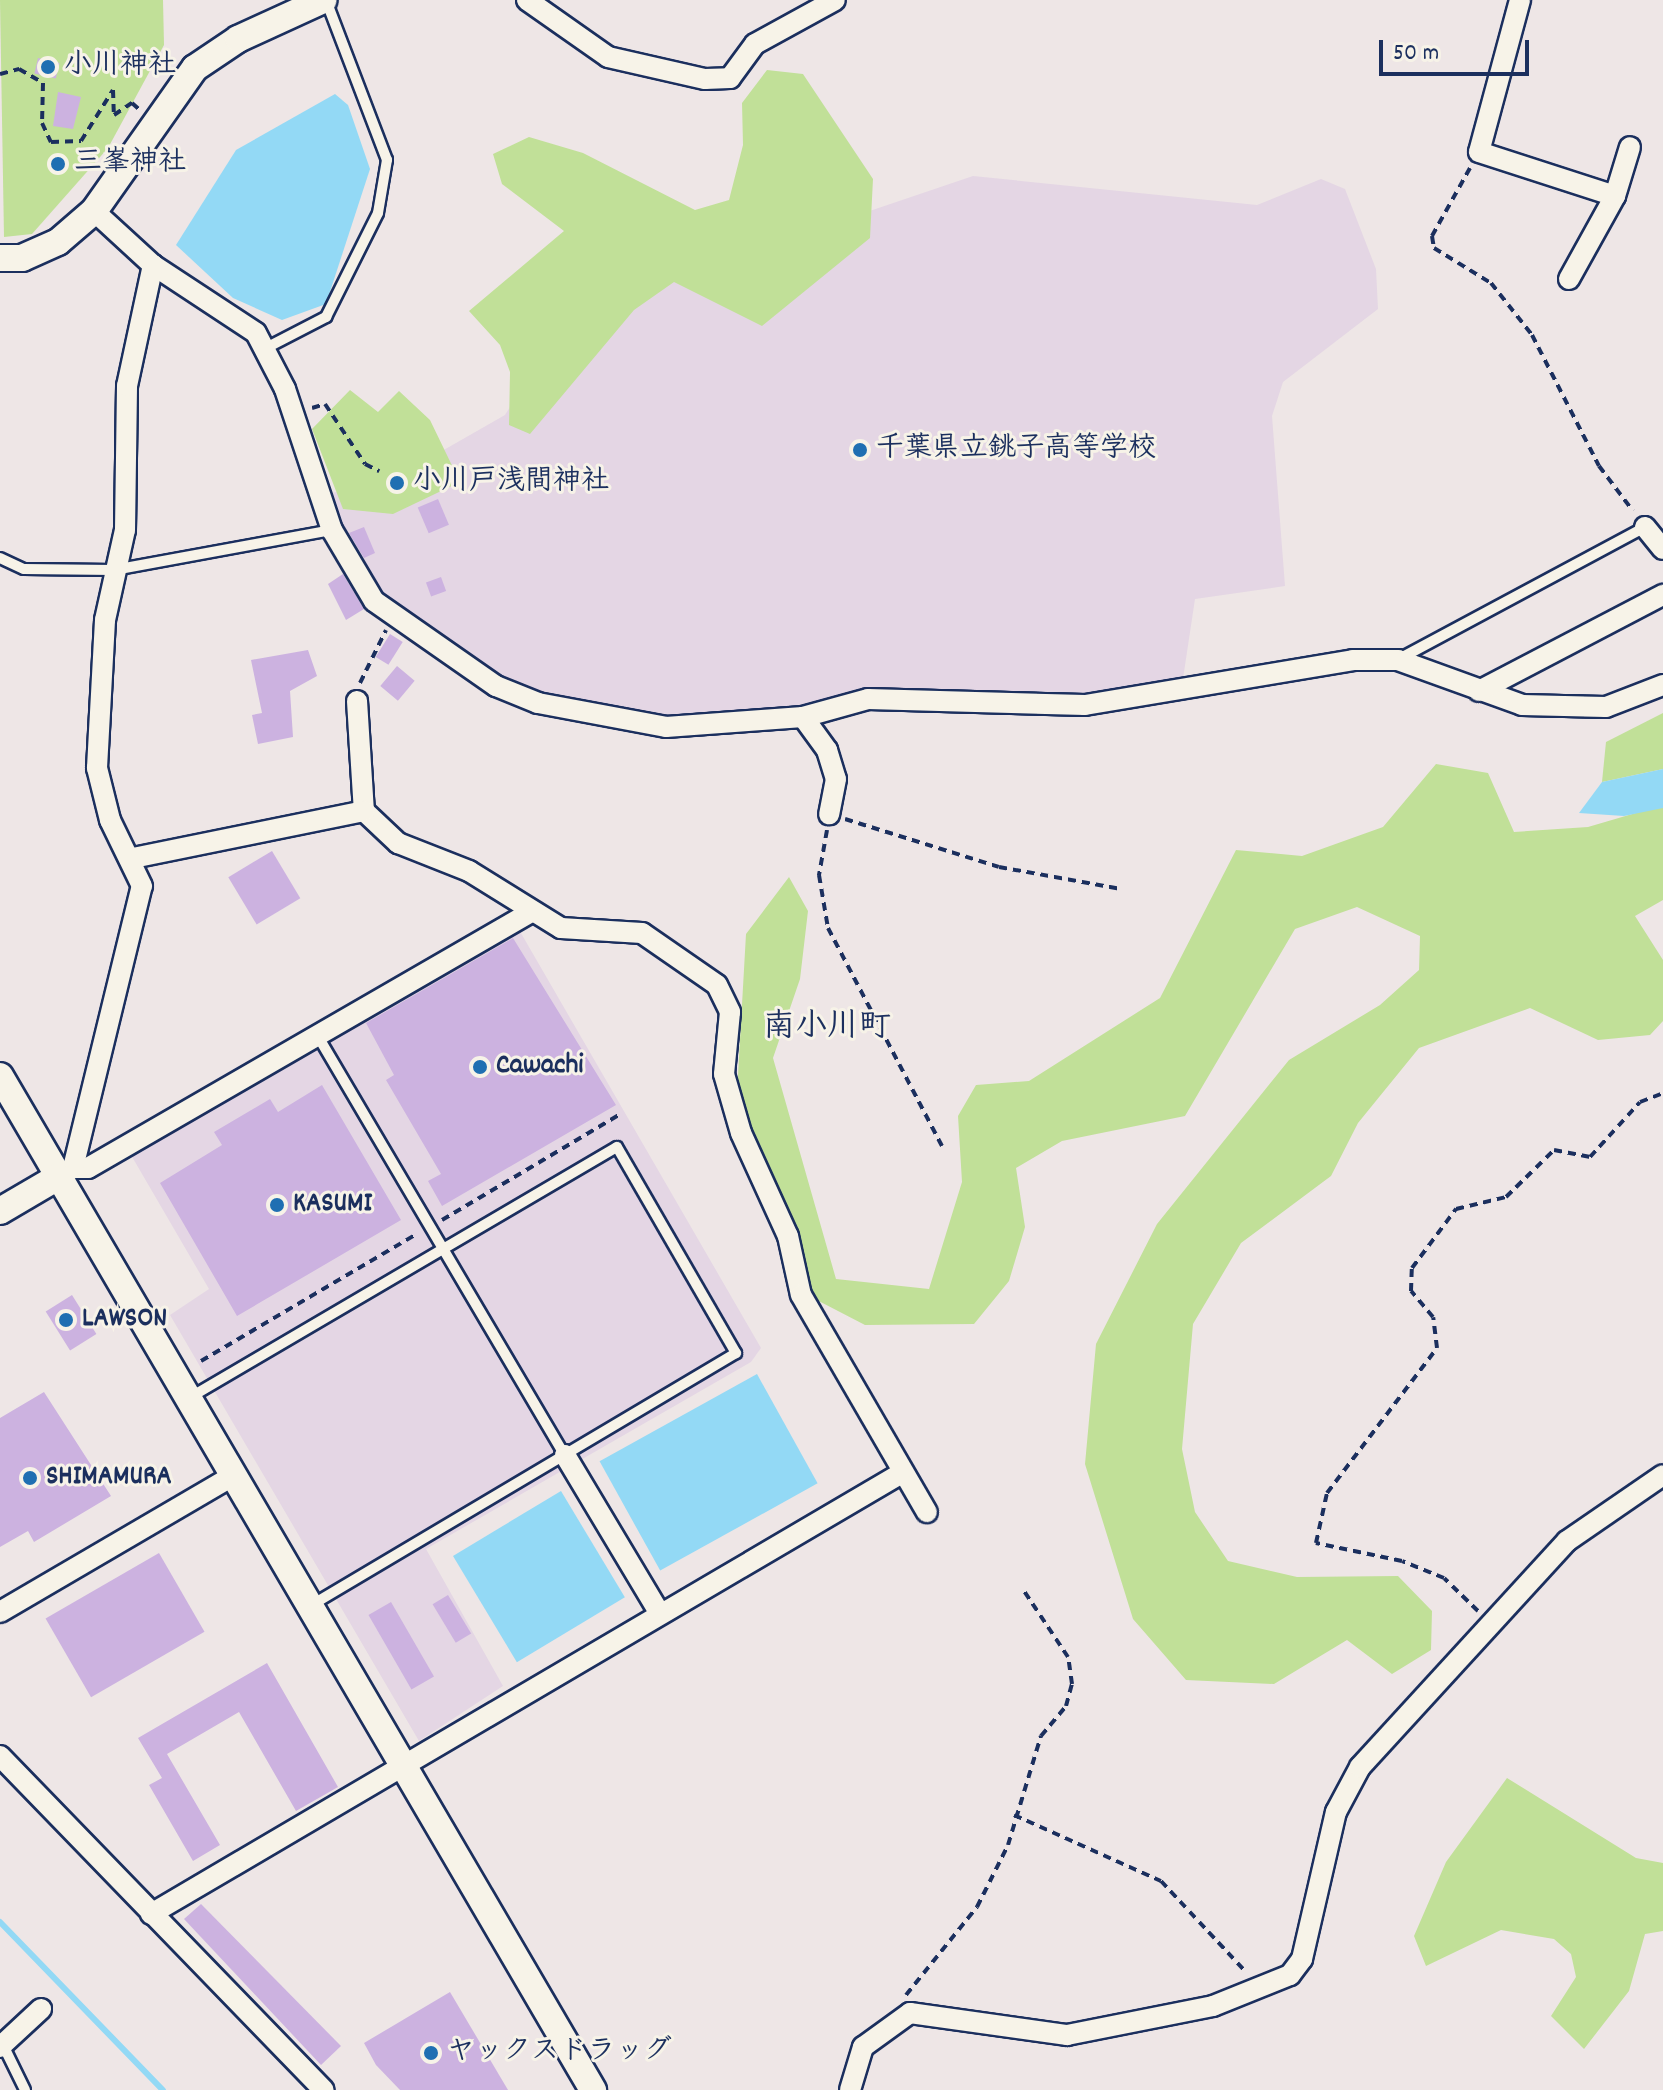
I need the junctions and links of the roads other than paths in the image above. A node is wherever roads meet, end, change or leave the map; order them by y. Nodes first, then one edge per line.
1 (324, 0) edge
2 (527, 0) edge
3 (835, 0) edge
4 (1520, 0) edge
5 (1630, 147) dead end
6 (1615, 196) junction
7 (94, 211) junction
8 (0, 258) edge
9 (153, 265) junction
10 (1569, 279) dead end
11 (266, 348) junction
12 (1645, 527) joint
13 (332, 530) junction
14 (1663, 549) edge
15 (0, 558) edge
16 (114, 570) junction
17 (1663, 595) edge
18 (1398, 660) junction
19 (1663, 685) edge
20 (1479, 691) junction
21 (357, 701) road end
22 (803, 717) junction
23 (364, 811) junction
24 (829, 814) road end
25 (133, 858) junction
26 (531, 912) junction
27 (316, 1033) junction
28 (0, 1076) edge
29 (66, 1172) junction
30 (0, 1211) edge
31 (447, 1250) junction
32 (188, 1399) junction
33 (565, 1455) junction
34 (900, 1474) junction
35 (234, 1475) junction
36 (1663, 1475) edge
37 (927, 1512) dead end
38 (309, 1606) junction
39 (0, 1612) edge
40 (659, 1612) junction
41 (0, 1756) edge
42 (404, 1763) junction
43 (151, 1914) junction
44 (41, 2009) dead end
45 (2, 2046) edge
46 (25, 2090) edge
47 (324, 2090) edge
48 (593, 2090) edge
49 (850, 2090) edge

1 - 7 street
1 - 11 lane
2 - 3 street
4 - 6 street
5 - 6 street
6 - 10 street
7 - 8 street
7 - 9 street
9 - 11 street
9 - 16 street
11 - 13 street
12 - 14 street
12 - 18 lane
13 - 16 lane
13 - 22 street
15 - 16 lane
16 - 25 street
17 - 20 street
18 - 20 street
18 - 22 street
19 - 20 street
21 - 23 street
22 - 24 street
23 - 25 street
23 - 26 street
25 - 29 street
26 - 27 street
26 - 34 street
27 - 29 street
27 - 31 lane
28 - 29 street
29 - 30 street
29 - 32 street
31 - 32 lane
31 - 33 lane
31 - 33 lane
32 - 35 street
33 - 38 lane
33 - 40 street
34 - 37 street
34 - 40 street
35 - 38 street
35 - 39 street
36 - 49 street
38 - 42 street
40 - 42 street
41 - 43 street
42 - 43 street
42 - 48 street
43 - 47 street
44 - 45 street
45 - 46 lane

